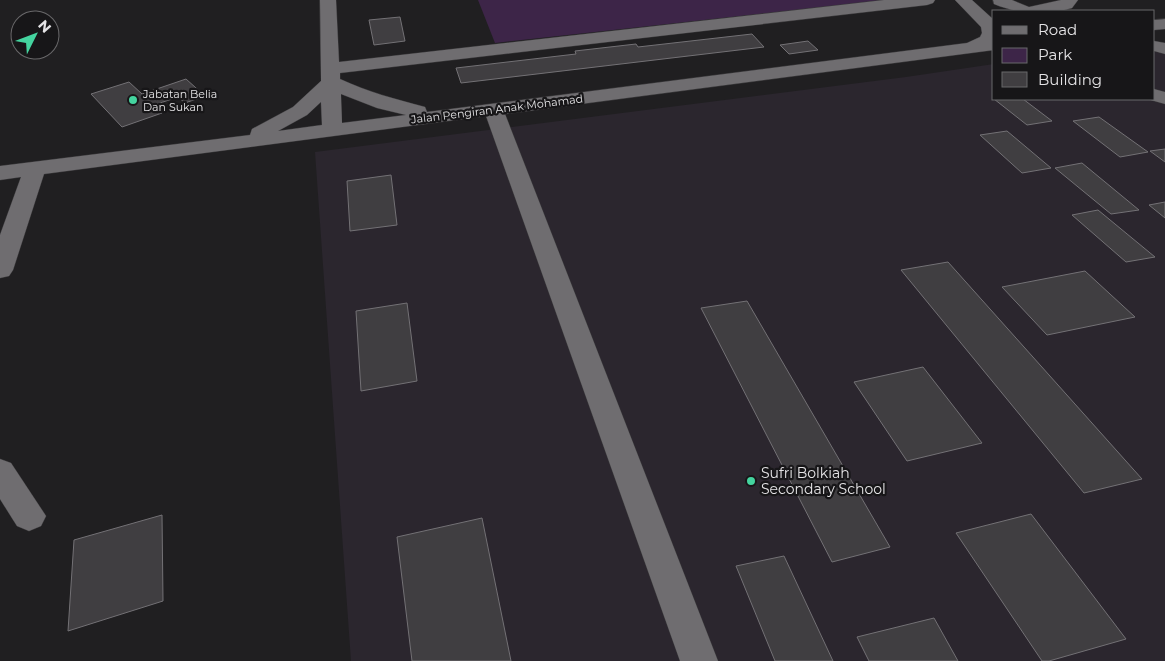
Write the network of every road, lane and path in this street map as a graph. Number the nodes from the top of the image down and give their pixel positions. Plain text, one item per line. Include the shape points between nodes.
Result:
1 (328, 0) edge
2 (927, 0) edge
3 (964, 0) edge
4 (1000, 0) edge
5 (1070, 0) edge
6 (1015, 10) edge
7 (1022, 10) edge
8 (1038, 10) edge
9 (992, 20) edge
10 (992, 45) edge
11 (971, 48) junction
12 (331, 75) junction
13 (493, 109) junction
14 (447, 115) junction
15 (332, 130) junction
16 (234, 143) junction
17 (35, 168) junction
18 (0, 173) edge
19 (0, 270) edge
20 (0, 472) edge
21 (29, 516) dead end
22 (699, 661) edge

1 - 12 street
2 - 12 street
3 - 9 street
3 - 11 street via 989,25 991,32 987,40
4 - 6 street
4 - 7 street
5 - 8 street via 1066,5
10 - 11 street, Jalan Pengiran Anak Mohamad
11 - 13 street, Jalan Pengiran Anak Mohamad
12 - 14 street via 356,94 382,104
12 - 15 street
12 - 16 street via 300,111 272,128
13 - 14 street, Jalan Pengiran Anak Mohamad
13 - 22 street
14 - 15 street, Jalan Pengiran Anak Mohamad
15 - 16 street, Jalan Pengiran Anak Mohamad
16 - 17 street, Jalan Pengiran Anak Mohamad
17 - 18 street, Jalan Pengiran Anak Mohamad
17 - 19 street
20 - 21 street

